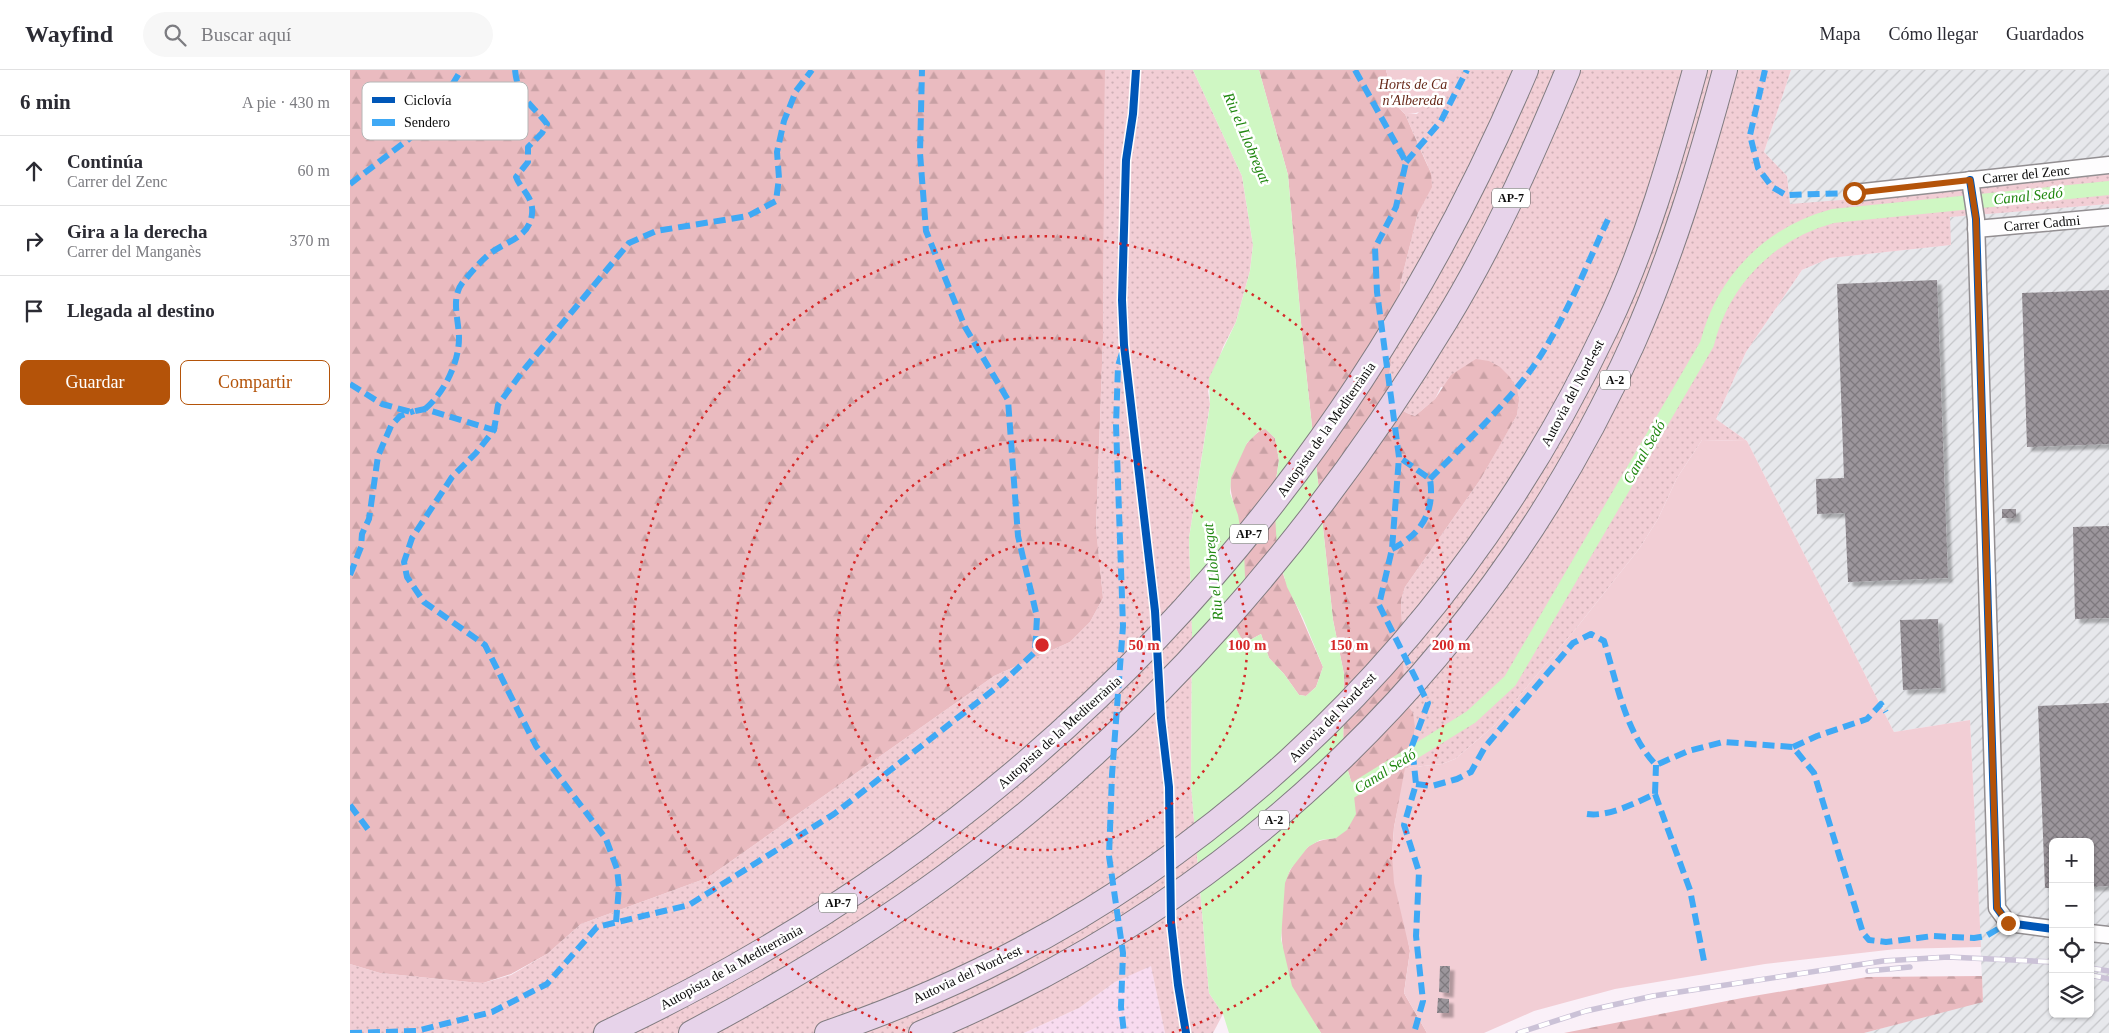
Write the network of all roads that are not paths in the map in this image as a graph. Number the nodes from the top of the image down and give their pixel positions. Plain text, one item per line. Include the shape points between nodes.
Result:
1 (1526, 70) edge
2 (1568, 70) edge
3 (1695, 70) edge
4 (1725, 70) edge
5 (2109, 165) edge
6 (1970, 185) junction
7 (1854, 193) dead end
8 (2109, 218) edge
9 (1976, 224) junction
10 (2049, 928) edge
11 (2094, 934) edge
12 (2109, 936) edge
13 (606, 1033) edge
14 (691, 1033) edge
15 (827, 1033) edge
16 (921, 1033) edge

1 - 13 highway, Autopista de la Mediterrània / AP-7 via 1450,233 1415,296 1313,450 1237,549 1143,655 1050,743 924,846 797,930 719,975
2 - 14 highway, AP-7 via 1508,205 1446,321 1376,428 1304,527 1262,578 1159,691 1061,783 948,874 882,921 761,996
3 - 15 highway, Autovia del Nord-est / A-2 via 1661,188 1636,257 1605,332 1577,388 1513,495 1426,616 1346,706 1293,758 1199,838 1150,873 996,963
4 - 16 highway, A-2 via 1674,240 1656,289 1605,401 1542,511 1438,656 1391,710 1276,818 1204,875 1085,954 1020,989
5 - 6 street, Carrer del Zenc
6 - 7 street, Carrer del Zenc
6 - 9 street
8 - 9 street, Carrer Cadmi
9 - 10 street via 1997,908 2008,923
11 - 12 street

